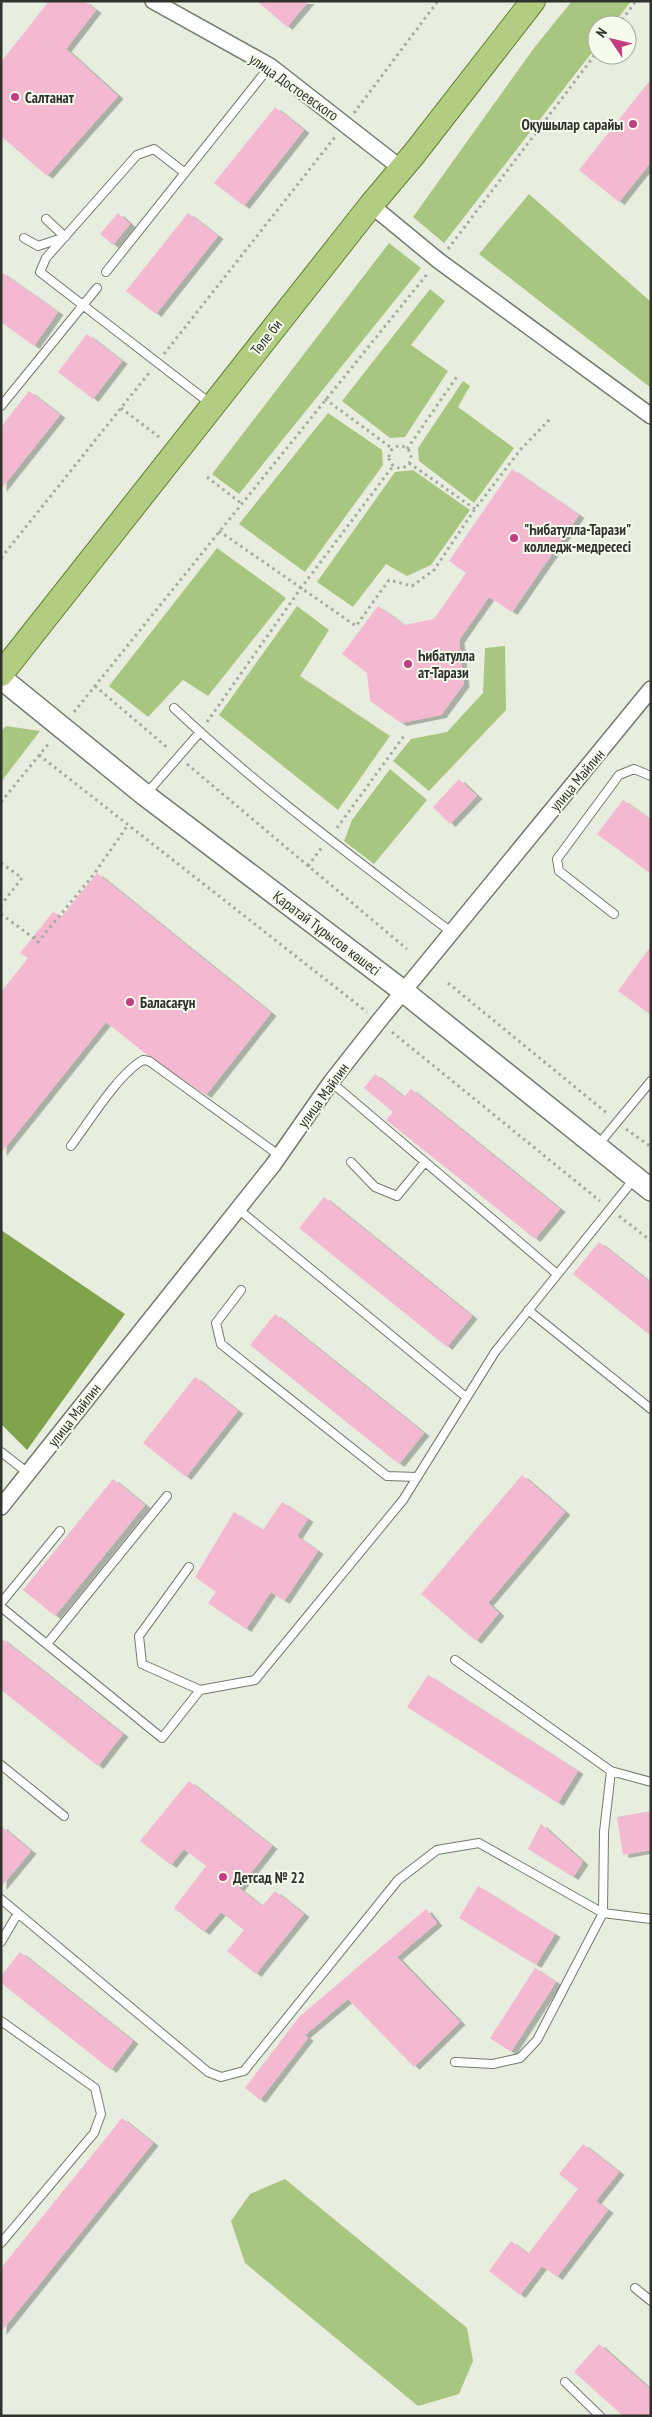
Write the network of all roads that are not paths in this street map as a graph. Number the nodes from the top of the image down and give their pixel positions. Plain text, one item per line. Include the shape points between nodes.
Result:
1 (153, 1) edge
2 (533, 1) edge
3 (270, 66) junction
4 (402, 169) junction
5 (185, 173) junction
6 (371, 204) junction
7 (46, 218) dead end
8 (65, 236) junction
9 (24, 238) dead end
10 (106, 272) dead end
11 (97, 288) dead end
12 (82, 304) junction
13 (213, 405) junction
14 (1, 406) edge
15 (651, 416) edge
16 (1, 674) edge
17 (1, 678) edge
18 (651, 689) edge
19 (174, 708) dead end
20 (200, 732) junction
21 (651, 776) edge
22 (145, 795) junction
23 (614, 914) dead end
24 (451, 932) junction
25 (403, 991) junction
26 (651, 1081) edge
27 (330, 1082) junction
28 (71, 1146) dead end
29 (597, 1147) junction
30 (280, 1156) junction
31 (351, 1162) dead end
32 (425, 1162) junction
33 (643, 1183) edge
34 (238, 1209) junction
35 (557, 1274) junction
36 (241, 1290) dead end
37 (528, 1310) junction
38 (466, 1396) junction
39 (651, 1409) edge
40 (1, 1452) edge
41 (28, 1473) junction
42 (417, 1477) junction
43 (167, 1496) dead end
44 (1, 1507) edge
45 (60, 1531) dead end
46 (189, 1567) dead end
47 (1, 1602) edge
48 (1, 1607) edge
49 (47, 1644) junction
50 (455, 1660) dead end
51 (200, 1690) junction
52 (1, 1765) edge
53 (611, 1771) junction
54 (651, 1782) edge
55 (64, 1816) dead end
56 (1, 1900) edge
57 (18, 1913) junction
58 (603, 1913) junction
59 (651, 1919) edge
60 (1, 1942) edge
61 (1, 2021) edge
62 (455, 2062) dead end
63 (1, 2243) edge
64 (635, 2288) dead end
65 (651, 2301) edge
66 (564, 2382) dead end
67 (600, 2416) edge

1 - 3 street, улица Достоевского
2 - 4 main road, Төле би
3 - 4 street, улица Достоевского
3 - 5 lane
4 - 6 main road, Төле би
5 - 8 lane via 154,149 137,155
5 - 10 lane
6 - 13 main road, Төле би
6 - 15 street via 439,261
7 - 8 lane
8 - 9 lane via 38,246
8 - 12 lane via 46,258 40,272
11 - 12 lane
12 - 13 lane
12 - 14 lane
13 - 16 main road, Төле би
17 - 22 main road, Қаратай Тұрысов көшесі
18 - 24 street, улица Майлин
19 - 20 lane
20 - 22 lane
20 - 24 lane via 329,839
21 - 23 lane via 634,769 619,775 557,859 559,871
22 - 25 main road, Қаратай Тұрысов көшесі
24 - 25 street, улица Майлин
25 - 27 street, улица Майлин
25 - 29 main road, Қаратай Тұрысов көшесі
26 - 29 lane
27 - 30 street, улица Майлин
27 - 32 lane
28 - 30 lane via 133,1065 143,1060 149,1061
29 - 33 main road, Қаратай Тұрысов көшесі
30 - 34 street, улица Майлин
31 - 32 lane via 375,1187 396,1196
32 - 35 lane
33 - 35 lane
34 - 38 lane
34 - 41 street, улица Майлин
35 - 37 lane
36 - 42 lane via 216,1323 221,1344 387,1476
37 - 38 lane
37 - 39 lane
38 - 42 lane
40 - 41 lane
41 - 44 street, улица Майлин
42 - 51 lane via 356,1559 255,1680
43 - 49 lane
45 - 47 lane
46 - 51 lane via 138,1636 142,1664
48 - 49 lane
49 - 51 lane via 162,1738
50 - 53 lane
52 - 55 lane
53 - 54 lane
53 - 58 lane via 604,1832
56 - 57 lane
57 - 58 lane via 208,2072 221,2077 244,2071 398,1880 437,1850 479,1843
57 - 60 lane
58 - 59 lane
58 - 62 lane via 537,2040 520,2058 493,2064
61 - 63 lane via 95,2088 101,2114 94,2133
64 - 65 lane
66 - 67 lane

